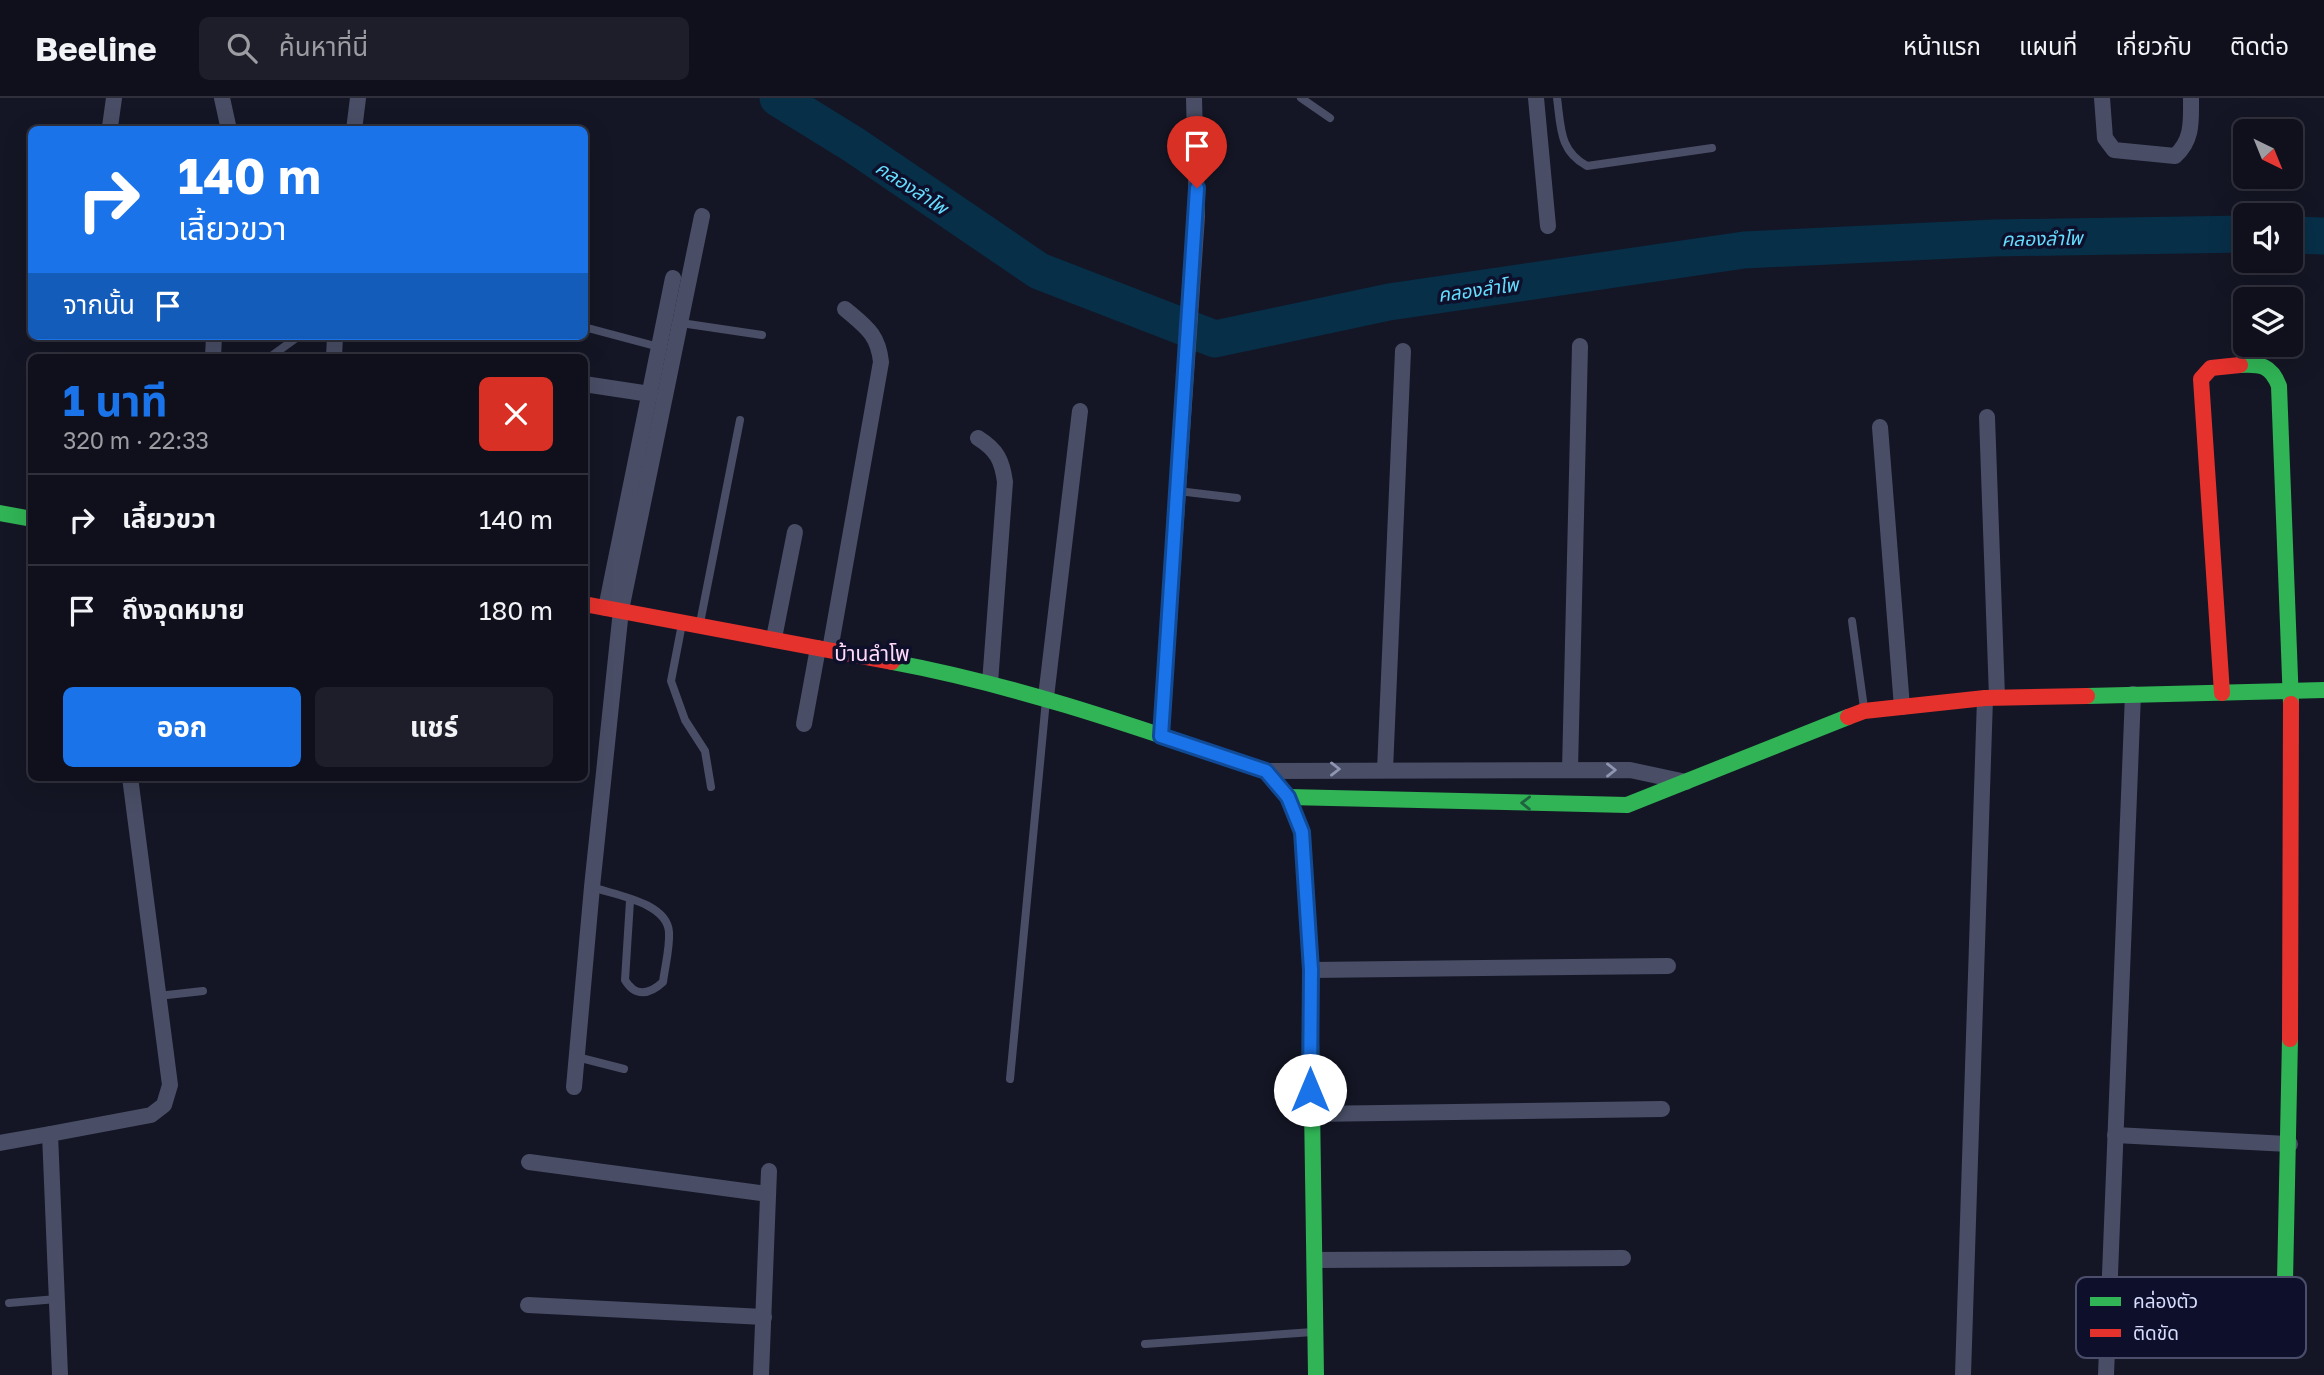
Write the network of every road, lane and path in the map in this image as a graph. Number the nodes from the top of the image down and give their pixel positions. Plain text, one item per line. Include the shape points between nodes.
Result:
1 (114, 98) edge
2 (222, 98) edge
3 (358, 98) edge
4 (1194, 98) edge
5 (1301, 98) edge
6 (1536, 98) edge
7 (1557, 98) edge
8 (2102, 98) edge
9 (2191, 98) edge
10 (1331, 118) dead end
11 (110, 126) edge
12 (228, 126) edge
13 (354, 126) edge
14 (1712, 148) dead end
15 (702, 216) dead end
16 (1548, 226) dead end
17 (673, 278) dead end
18 (845, 309) dead end
19 (681, 323) junction
20 (588, 328) edge
21 (762, 335) dead end
22 (293, 340) edge
23 (659, 346) junction
24 (1580, 346) dead end
25 (1403, 352) dead end
26 (274, 354) edge
27 (588, 385) edge
28 (650, 394) junction
29 (1080, 411) dead end
30 (1987, 416) dead end
31 (740, 419) dead end
32 (1880, 427) dead end
33 (978, 438) dead end
34 (1178, 491) junction
35 (1237, 498) dead end
36 (0, 513) edge
37 (28, 518) edge
38 (795, 532) dead end
39 (588, 605) edge
40 (614, 609) junction
41 (682, 621) junction
42 (1852, 621) dead end
43 (699, 624) junction
44 (774, 638) junction
45 (824, 649) junction
46 (990, 683) junction
47 (2324, 690) edge
48 (2291, 691) junction
49 (2222, 693) junction
50 (2133, 694) junction
51 (1046, 697) junction
52 (1991, 698) junction
53 (1902, 706) junction
54 (1864, 711) junction
55 (804, 724) dead end
56 (1161, 736) junction
57 (1385, 769) junction
58 (1570, 770) junction
59 (1266, 771) junction
60 (131, 781) edge
61 (1688, 782) junction
62 (711, 787) dead end
63 (1288, 797) junction
64 (592, 887) junction
65 (630, 901) junction
66 (1668, 966) dead end
67 (1311, 970) junction
68 (203, 990) dead end
69 (158, 996) junction
70 (577, 1057) junction
71 (624, 1069) dead end
72 (1010, 1079) dead end
73 (575, 1087) dead end
74 (1662, 1109) dead end
75 (1310, 1114) junction
76 (50, 1134) junction
77 (2115, 1135) junction
78 (0, 1143) edge
79 (2290, 1144) junction
80 (529, 1162) dead end
81 (769, 1171) dead end
82 (768, 1194) junction
83 (1623, 1258) dead end
84 (1315, 1260) junction
85 (2110, 1277) edge
86 (2286, 1277) edge
87 (57, 1299) junction
88 (9, 1303) dead end
89 (528, 1305) dead end
90 (764, 1317) junction
91 (1315, 1331) junction
92 (1145, 1344) dead end
93 (60, 1375) edge
94 (761, 1375) edge
95 (1316, 1375) edge
96 (1963, 1375) edge

1 - 11 street
2 - 12 street
3 - 13 street
4 - 34 street via 1197,216
5 - 10 lane
6 - 16 street
7 - 14 lane via 1562,136 1573,158 1587,166
8 - 9 street via 2105,138 2113,150 2175,156 2185,147 2192,128
15 - 19 street
17 - 23 street
18 - 45 street via 879,343 881,362
19 - 21 lane
19 - 40 street
20 - 23 lane
22 - 26 lane
23 - 28 street
24 - 58 street
25 - 57 street
27 - 28 street
28 - 40 street
29 - 51 street
30 - 52 street
31 - 43 lane
32 - 53 street
33 - 46 street via 995,449 1003,463 1005,482
34 - 35 lane
34 - 56 street
36 - 37 street
38 - 44 street
39 - 40 street
40 - 41 street
40 - 64 street
41 - 43 street
41 - 62 lane via 671,681 685,720 705,751
42 - 54 lane
43 - 44 street
44 - 45 street
45 - 46 street
45 - 55 street
46 - 51 street
47 - 48 street
48 - 49 street
48 - 49 street via 2278,386 2274,373 2262,364 2222,365 2211,368 2201,379
48 - 79 street
49 - 50 street
50 - 52 street
50 - 77 street
51 - 56 street
51 - 72 lane
52 - 53 street
52 - 96 street
53 - 54 street
54 - 61 street
56 - 59 street
57 - 58 street
59 -> 57 street
58 -> 61 street via 1630,770
59 - 63 street
60 - 69 street
61 -> 63 street via 1627,805
63 - 67 street via 1302,832
64 - 65 lane
64 - 70 street
65 - 65 lane via 653,908 669,931 663,982 641,993 625,980
66 - 67 street
67 - 75 street
68 - 69 lane
69 - 76 street via 170,1085 164,1105 151,1115
70 - 71 lane
70 - 73 street
74 - 75 street
75 - 84 street
76 - 78 street
76 - 87 street
77 - 79 street
77 - 85 street
79 - 86 street
80 - 82 street
81 - 82 street
82 - 90 street
83 - 84 street
84 - 91 street
87 - 88 lane
87 - 93 street
89 - 90 street
90 - 94 street
91 - 92 lane
91 - 95 street

